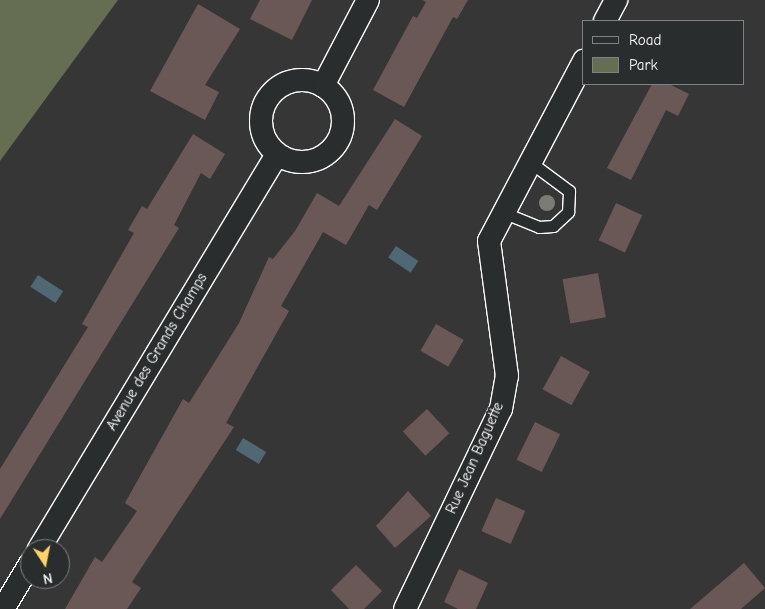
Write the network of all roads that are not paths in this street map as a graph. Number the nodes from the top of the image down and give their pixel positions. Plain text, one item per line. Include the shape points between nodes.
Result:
1 (368, 0) edge
2 (616, 0) edge
3 (606, 20) edge
4 (582, 65) edge
5 (323, 86) junction
6 (276, 156) junction
7 (530, 162) junction
8 (502, 212) junction
9 (45, 539) edge
10 (20, 581) edge
11 (3, 609) edge
12 (405, 609) edge

1 - 5 street
2 - 3 street
4 - 7 street, Rue Jean Baguette
5 - 6 street via 313,80 283,83 262,105 260,131
5 - 6 street via 334,93 343,109 344,130 334,150 307,164
6 - 9 street, Avenue des Grands Champs
7 - 8 street, Rue Jean Baguette
7 - 8 lane via 570,191 568,212 553,226 539,227
8 - 12 street, Rue Jean Baguette via 489,241 507,376 501,409
10 - 11 street

